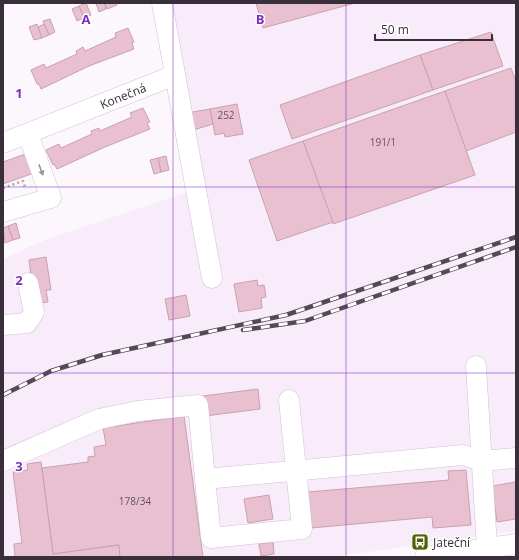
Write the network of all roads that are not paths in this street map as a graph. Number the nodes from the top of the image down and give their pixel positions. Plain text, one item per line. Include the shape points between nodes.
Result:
1 (162, 3) edge
2 (175, 75) junction
3 (25, 135) junction
4 (3, 143) edge
5 (3, 212) edge
6 (212, 278) dead end
7 (28, 283) dead end
8 (3, 325) edge
9 (476, 366) dead end
10 (289, 400) dead end
11 (516, 458) edge
12 (3, 461) edge
13 (482, 461) junction
14 (296, 471) junction
15 (205, 479) junction
16 (516, 544) edge
17 (488, 548) junction
18 (425, 557) edge

1 - 2 street
2 - 3 street, Konečná
2 - 6 street
3 - 4 street, Konečná
3 -> 5 street via 51,198
7 - 8 street via 34,312 27,323
9 - 13 street
10 - 14 street
11 - 13 street
12 - 15 street via 99,419 138,411 198,405
13 - 14 street via 463,455
13 - 17 street
14 - 15 street
14 - 15 street via 302,529 219,538 211,538
16 - 17 street
17 - 18 street

